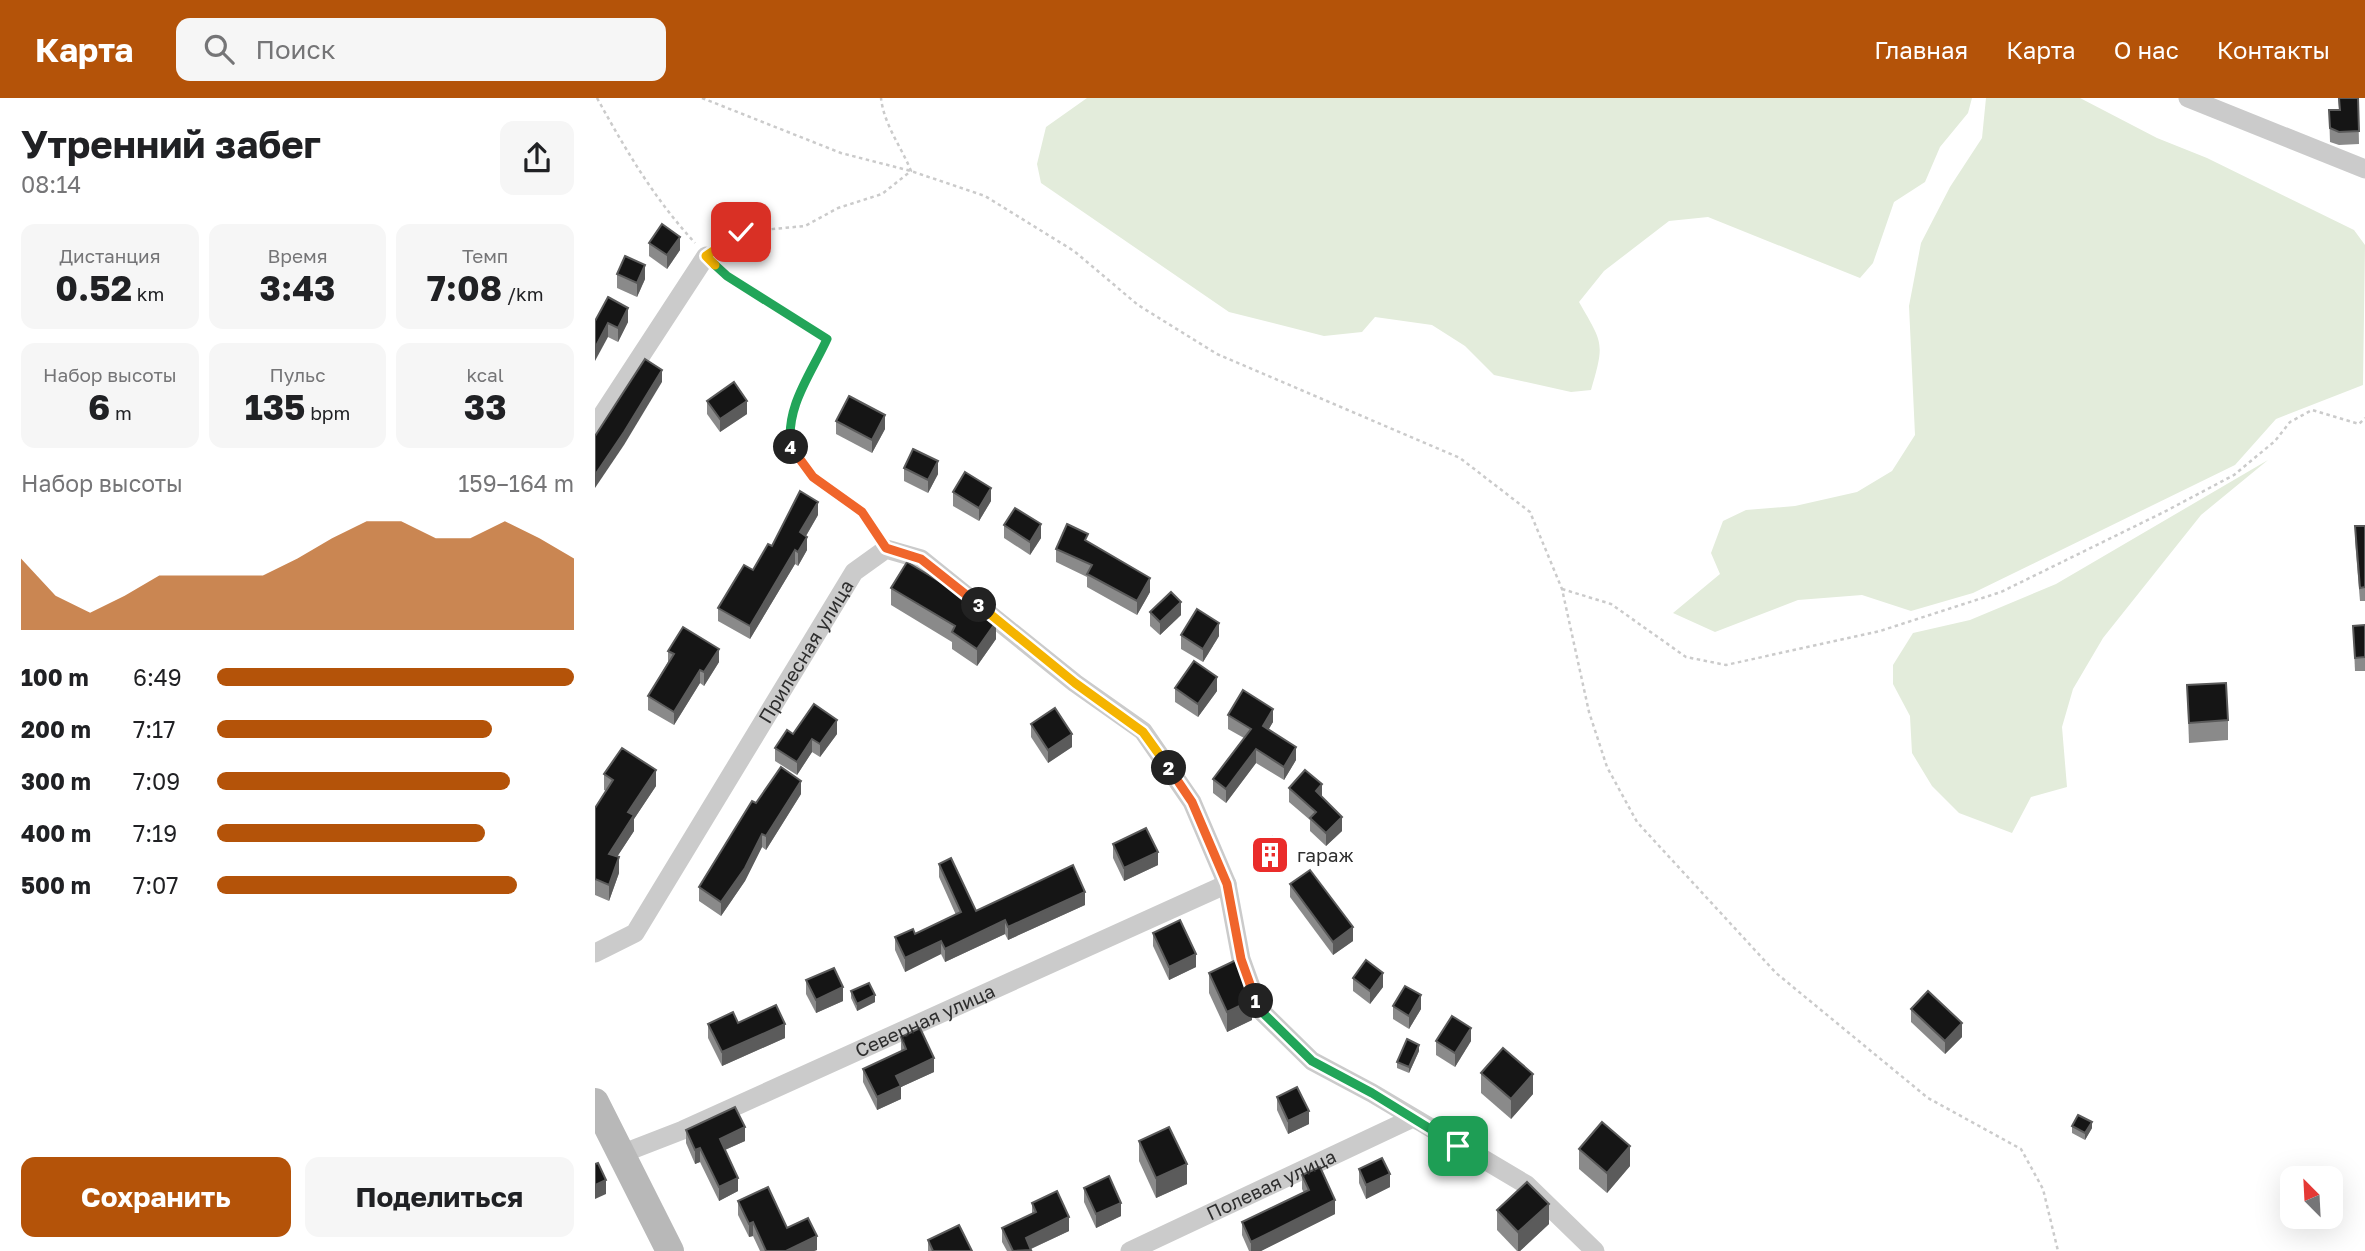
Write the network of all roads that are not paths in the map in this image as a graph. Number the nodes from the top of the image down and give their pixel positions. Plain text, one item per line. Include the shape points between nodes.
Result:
1 (2188, 98) edge
2 (2365, 169) edge
3 (706, 256) road end
4 (595, 426) edge
5 (1227, 884) junction
6 (595, 953) edge
7 (595, 1102) edge
8 (1413, 1118) junction
9 (621, 1154) junction
10 (670, 1251) edge
11 (1130, 1251) edge
12 (1595, 1251) edge

1 - 2 street
3 - 4 street
5 - 6 street, Прилесная улица via 1192,802 1143,732 921,559 886,548 854,572 635,933
5 - 8 street via 1241,959 1259,1009 1312,1061
5 - 9 street, Северная улица
7 - 9 street
8 - 11 street, Полевая улица
8 - 12 street via 1527,1185
9 - 10 street

